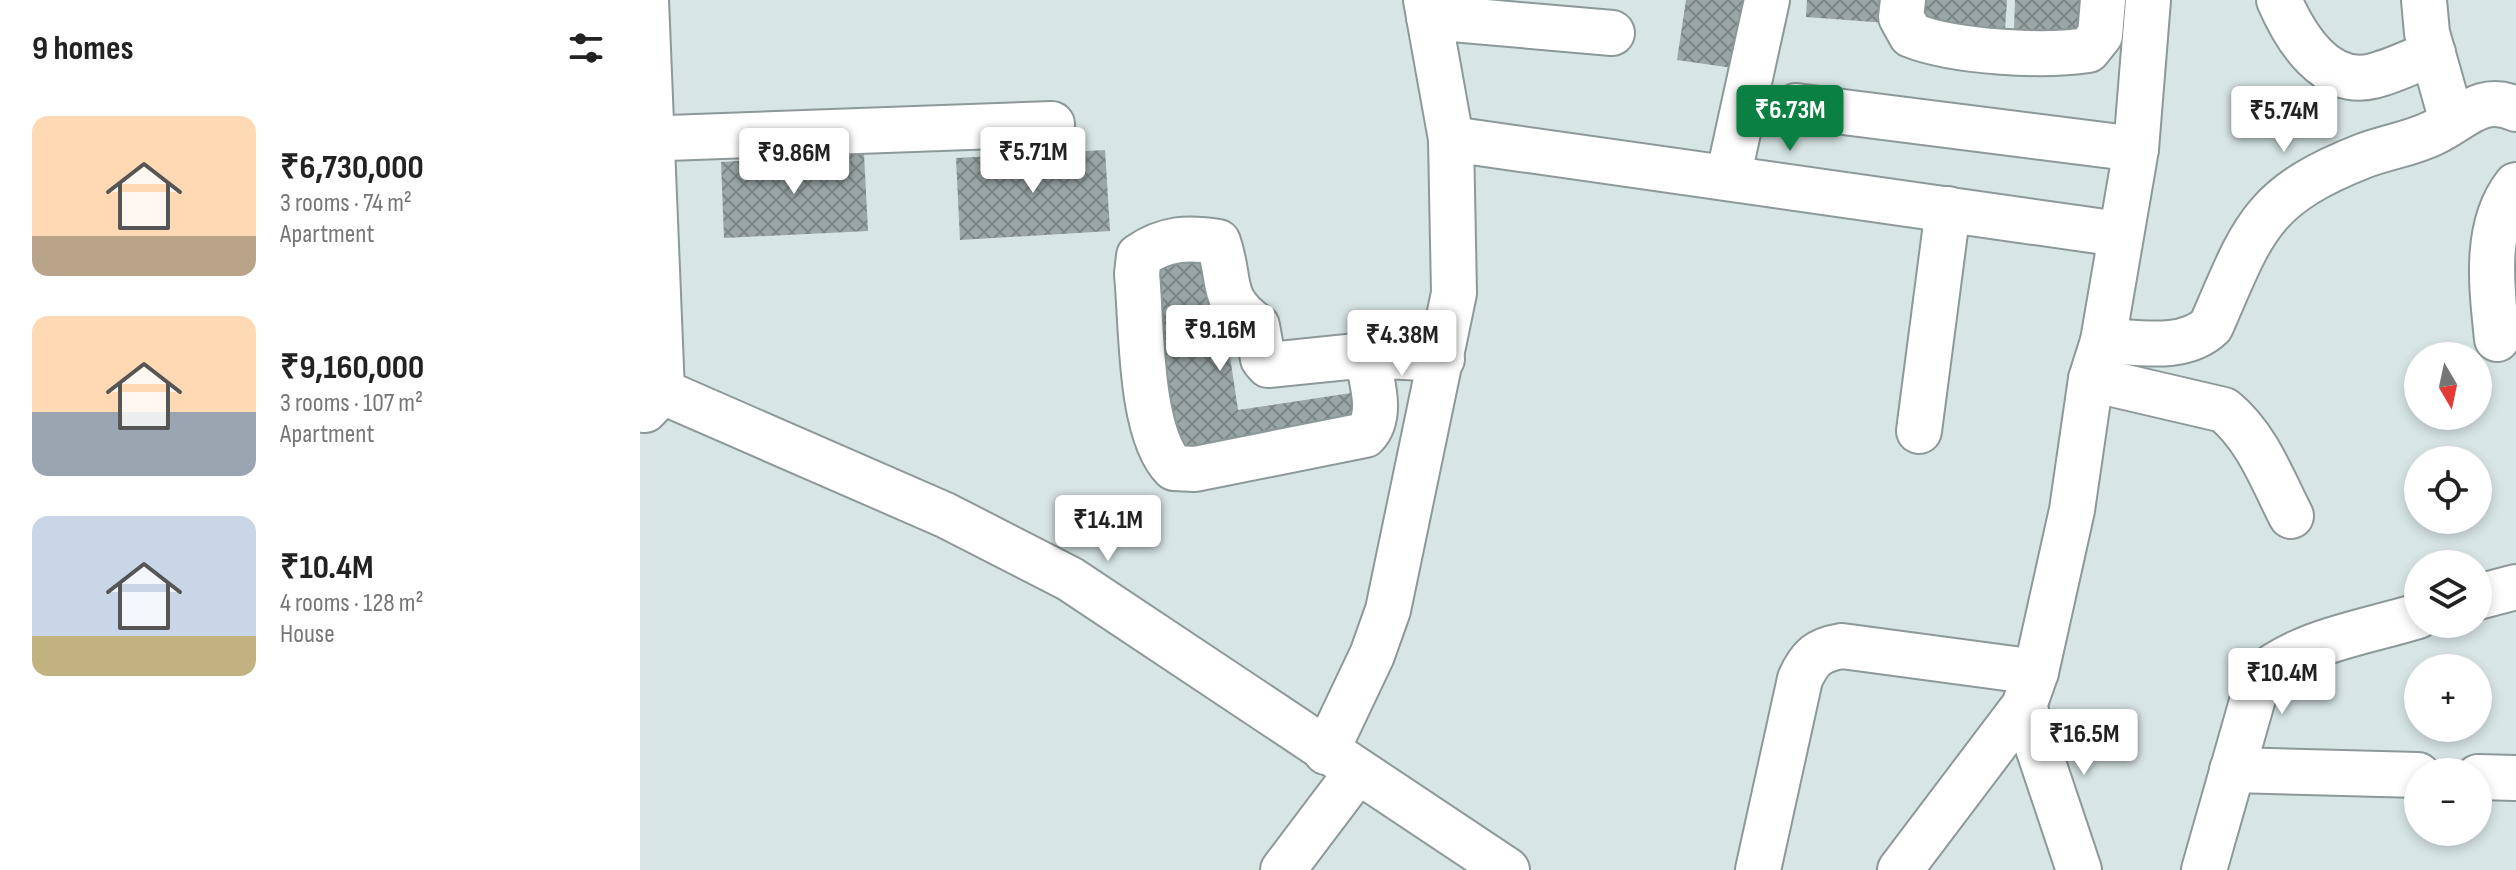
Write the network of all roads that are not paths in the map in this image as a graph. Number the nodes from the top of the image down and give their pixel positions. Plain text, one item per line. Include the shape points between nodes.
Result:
1 (1767, 0) edge
2 (1903, 0) edge
3 (2103, 0) edge
4 (2148, 0) edge
5 (2279, 0) edge
6 (2424, 0) edge
7 (1428, 8) edge
8 (644, 11) edge
9 (1586, 21) edge
10 (2433, 53) junction
11 (1796, 106) dead end
12 (2516, 109) edge
13 (2452, 121) junction
14 (1052, 124) dead end
15 (647, 138) edge
16 (1451, 139) junction
17 (2136, 149) junction
18 (1728, 178) junction
19 (2516, 185) edge
20 (1948, 209) junction
21 (2119, 234) junction
22 (2497, 339) dead end
23 (1367, 355) junction
24 (1442, 359) junction
25 (2097, 360) junction
26 (647, 396) edge
27 (1919, 431) dead end
28 (2291, 516) dead end
29 (2516, 587) edge
30 (2492, 593) edge
31 (2404, 620) edge
32 (2030, 689) junction
33 (1342, 762) junction
34 (2232, 770) junction
35 (2404, 775) edge
36 (2492, 777) edge
37 (2516, 778) edge
38 (1283, 870) edge
39 (1507, 870) edge
40 (1758, 870) edge
41 (1900, 870) edge
42 (2079, 870) edge
43 (2204, 870) edge

1 - 18 street
2 - 3 street via 1901,17 1911,35 1932,43 2049,54 2088,50 2100,35
4 - 17 street
5 - 10 street via 2315,59 2332,73 2371,77
6 - 10 street
7 - 9 street
7 - 16 street
8 - 15 street
10 - 13 street
11 - 17 street
12 - 13 street via 2486,103
13 - 25 street via 2433,133 2306,180 2276,204 2251,233 2211,326 2200,337
14 - 15 street
15 - 26 street
16 - 18 street
16 - 24 street via 1454,293
17 - 21 street
18 - 20 street
19 - 22 street via 2500,218 2490,276
20 - 21 street
20 - 27 street
21 - 25 street
23 - 23 street via 1376,414 1365,435 1195,469 1174,468 1162,457 1150,403 1139,256 1173,240 1218,242 1230,297 1237,312 1257,326 1268,365
23 - 24 street
24 - 33 street via 1388,610
25 - 28 street via 2224,410 2259,451
25 - 32 street via 2072,510
26 - 33 street via 945,515 1070,579
29 - 30 street
31 - 34 street via 2278,661 2259,677
32 - 40 street via 1842,646 1823,649 1809,659 1800,679
32 - 41 street
32 - 42 street
33 - 38 street
33 - 39 street
34 - 35 street
34 - 43 street
36 - 37 street

